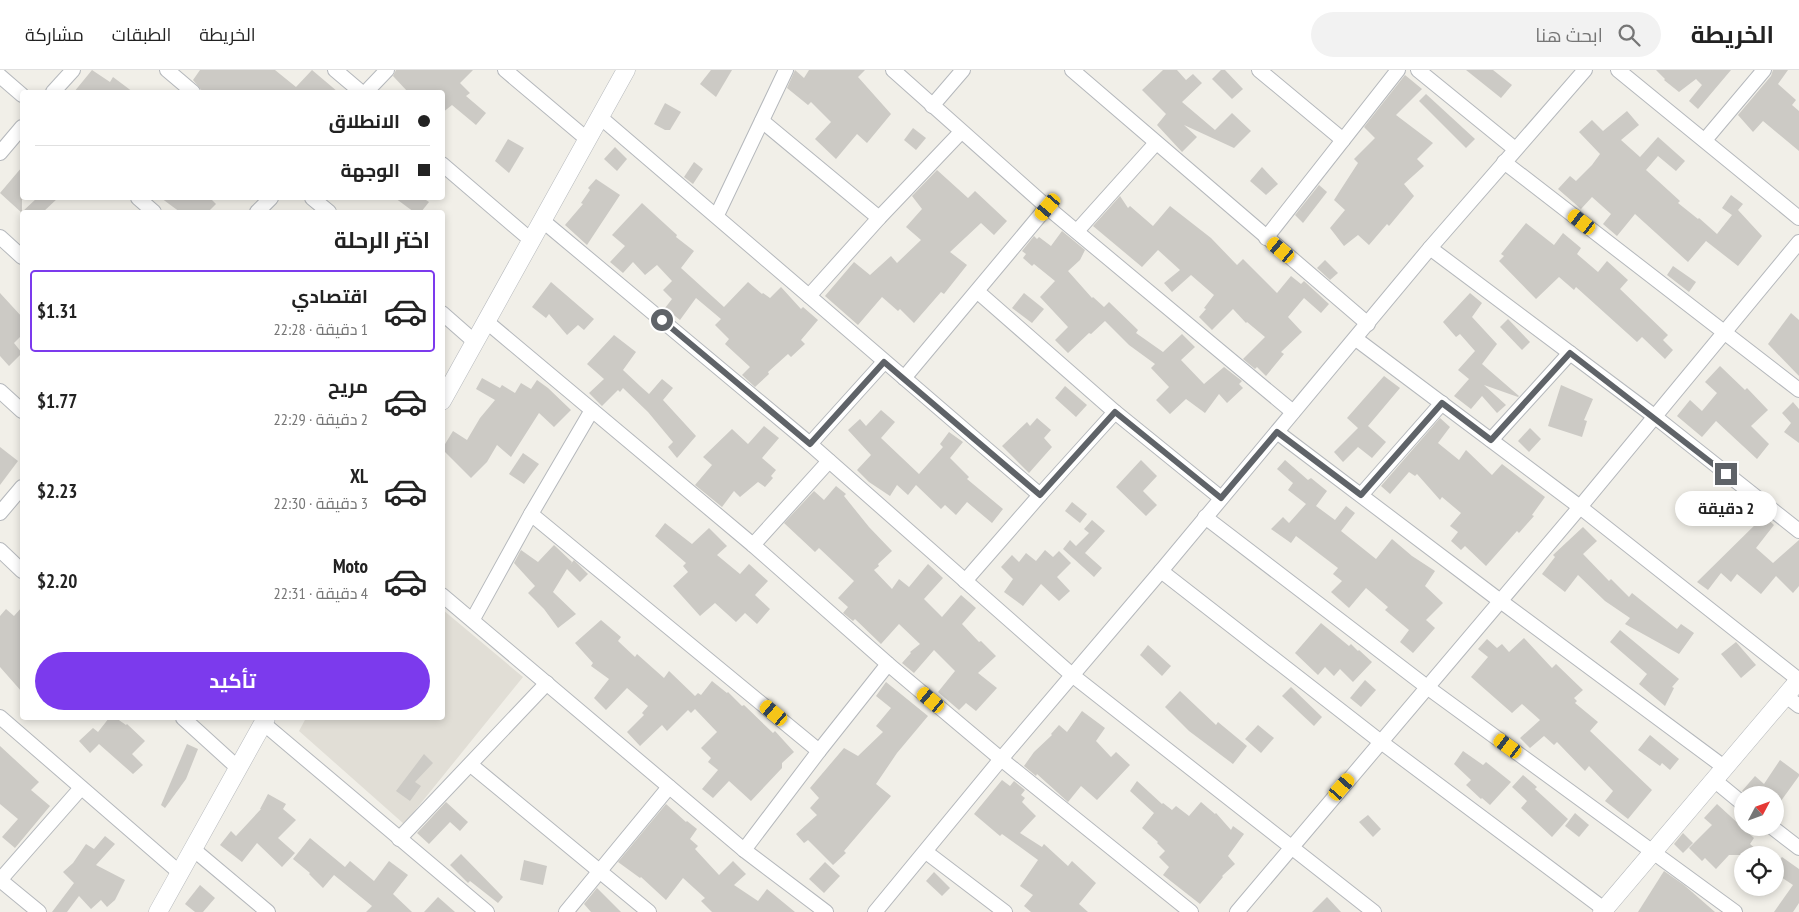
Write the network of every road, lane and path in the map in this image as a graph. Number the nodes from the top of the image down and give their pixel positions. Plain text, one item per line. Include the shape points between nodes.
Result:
1 (73, 70) edge
2 (167, 70) edge
3 (335, 70) edge
4 (387, 70) edge
5 (505, 70) edge
6 (626, 70) edge
7 (786, 70) edge
8 (893, 70) edge
9 (963, 70) edge
10 (1072, 70) edge
11 (1258, 70) edge
12 (1398, 70) edge
13 (1418, 70) edge
14 (1585, 70) edge
15 (1618, 70) edge
16 (1764, 70) edge
17 (1087, 75) edge
18 (0, 76) edge
19 (55, 90) edge
20 (191, 90) edge
21 (359, 90) edge
22 (368, 90) edge
23 (20, 93) edge
24 (932, 106) junction
25 (600, 117) junction
26 (762, 121) junction
27 (20, 129) edge
28 (962, 132) junction
29 (588, 140) junction
30 (1343, 140) junction
31 (1704, 140) junction
32 (1156, 143) junction
33 (1515, 149) junction
34 (0, 153) edge
35 (1504, 162) junction
36 (445, 167) edge
37 (140, 200) edge
38 (269, 200) edge
39 (314, 200) edge
40 (1048, 207) junction
41 (152, 210) edge
42 (259, 210) edge
43 (327, 210) edge
44 (717, 215) junction
45 (879, 218) junction
46 (1799, 218) edge
47 (543, 221) junction
48 (1077, 231) junction
49 (0, 237) edge
50 (1266, 238) junction
51 (532, 241) junction
52 (1799, 242) edge
53 (1430, 248) junction
54 (20, 255) edge
55 (978, 292) junction
56 (809, 296) junction
57 (445, 316) edge
58 (487, 322) junction
59 (1368, 324) junction
60 (1723, 332) junction
61 (1356, 338) junction
62 (475, 342) junction
63 (1570, 353) junction
64 (884, 362) junction
65 (904, 378) junction
66 (1799, 390) edge
67 (0, 391) edge
68 (445, 396) edge
69 (1442, 403) junction
70 (20, 409) edge
71 (592, 410) junction
72 (1115, 412) junction
73 (1293, 412) junction
74 (1654, 416) junction
75 (1277, 432) junction
76 (1491, 440) junction
77 (810, 444) junction
78 (829, 461) junction
79 (20, 489) edge
80 (1040, 495) junction
81 (1361, 495) junction
82 (1221, 498) junction
83 (1580, 507) junction
84 (0, 513) edge
85 (531, 514) junction
86 (1205, 518) junction
87 (1799, 531) edge
88 (753, 546) junction
89 (0, 550) edge
90 (20, 569) edge
91 (1161, 571) junction
92 (964, 580) junction
93 (445, 597) edge
94 (1499, 600) junction
95 (472, 619) junction
96 (888, 664) junction
97 (1072, 675) junction
98 (1799, 680) edge
99 (547, 682) junction
100 (1427, 687) junction
101 (1792, 701) edge
102 (0, 717) edge
103 (185, 720) edge
104 (264, 720) edge
105 (1381, 742) junction
106 (819, 751) junction
107 (1001, 759) junction
108 (471, 765) junction
109 (238, 768) junction
110 (1719, 774) junction
111 (669, 787) junction
112 (81, 788) junction
113 (1734, 793) edge
114 (1783, 836) edge
115 (399, 840) junction
116 (1291, 846) junction
117 (1799, 848) edge
118 (193, 849) junction
119 (744, 850) junction
120 (1653, 851) junction
121 (926, 852) junction
122 (599, 872) junction
123 (180, 874) junction
124 (0, 880) edge
125 (1603, 911) edge
126 (39, 912) edge
127 (158, 912) edge
128 (268, 912) edge
129 (486, 912) edge
130 (566, 912) edge
131 (649, 912) edge
132 (826, 912) edge
133 (875, 912) edge
134 (1005, 912) edge
135 (1191, 912) edge
136 (1237, 912) edge
137 (1374, 912) edge
138 (1735, 912) edge

1 - 19 street
2 - 20 street
3 - 21 street
4 - 22 street
5 - 29 street
6 - 25 street
7 - 26 street
8 - 24 street
9 - 24 street
10 - 17 street
11 - 30 street
12 - 30 street
13 - 33 street
14 - 33 street
15 - 31 street
16 - 31 street
17 - 32 street
18 - 23 street
24 - 28 street
25 - 29 street
25 - 44 street
26 - 44 street
26 - 45 street
27 - 34 street
28 - 40 street
28 - 45 street
29 - 47 street
30 - 50 street
31 - 46 street
32 - 48 street
32 - 50 street
33 - 35 street
35 - 53 street
35 - 60 street
36 - 51 street
37 - 41 street
38 - 42 street
39 - 43 street
40 - 48 street
40 - 55 street
44 - 56 street
45 - 56 street
47 - 51 street
47 - 77 street
48 - 73 street
49 - 54 street
50 - 59 street
51 - 58 street
52 - 60 street
53 - 59 street
53 - 63 street
55 - 65 street
55 - 72 street
56 - 64 street
57 - 62 street
58 - 62 street
58 - 71 street
59 - 61 street
60 - 66 street
60 - 74 street
61 - 69 street
61 - 73 street
62 - 68 street
63 - 74 street
63 - 76 street
64 - 65 street
64 - 77 street
65 - 80 street
67 - 70 street
69 - 76 street
69 - 81 street
71 - 85 street
71 - 88 street
72 - 80 street
72 - 82 street
73 - 75 street
74 - 83 street
74 - 87 street
75 - 81 street
75 - 82 street
76 - 83 street
77 - 78 street
78 - 88 street
78 - 92 street
79 - 84 street
80 - 92 street
81 - 94 street
82 - 86 street
83 - 94 street
83 - 98 street
85 - 95 street
85 - 106 street
86 - 91 street
86 - 100 street
88 - 96 street
89 - 90 street
91 - 97 street
91 - 105 street
92 - 97 street
93 - 95 street
94 - 100 street
94 - 110 street
95 - 99 street
96 - 106 street
96 - 107 street
97 - 107 street
97 - 116 street
98 - 101 street
99 - 108 street
99 - 111 street
100 - 105 street
100 - 120 street
101 - 110 street
102 - 112 street
103 - 109 street
104 - 109 street
104 - 115 street
105 - 116 street
105 - 125 street
106 - 119 street
107 - 121 street
107 - 135 street
108 - 115 street
108 - 122 street
109 - 118 street
110 - 113 street
110 - 120 street
111 - 119 street
111 - 122 street
112 - 123 street
112 - 124 street
114 - 117 street
115 - 129 street
116 - 136 street
116 - 137 street
118 - 123 street
118 - 128 street
119 - 132 street
120 - 125 street
120 - 138 street
121 - 133 street
121 - 134 street
122 - 130 street
122 - 131 street
123 - 127 street
124 - 126 street

